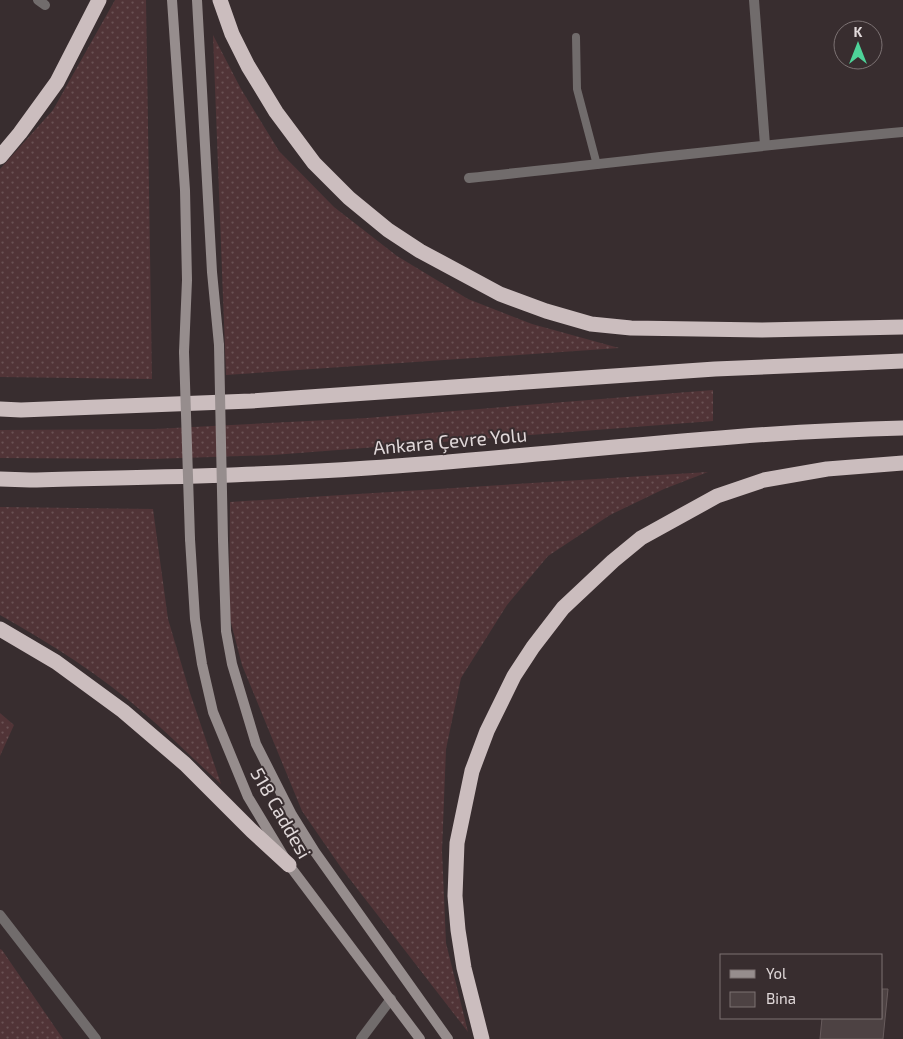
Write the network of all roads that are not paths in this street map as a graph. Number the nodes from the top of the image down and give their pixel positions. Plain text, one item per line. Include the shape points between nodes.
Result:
1 (99, 0) edge
2 (172, 0) edge
3 (197, 0) edge
4 (220, 0) edge
5 (754, 0) edge
6 (576, 37) dead end
7 (903, 132) edge
8 (765, 145) junction
9 (0, 157) edge
10 (597, 165) junction
11 (469, 178) dead end
12 (903, 327) edge
13 (903, 361) edge
14 (0, 409) edge
15 (903, 428) edge
16 (903, 463) edge
17 (0, 479) edge
18 (0, 629) edge
19 (290, 865) junction
20 (0, 915) edge
21 (391, 999) junction
22 (96, 1039) edge
23 (361, 1039) edge
24 (420, 1039) edge
25 (448, 1039) edge
26 (482, 1039) edge

1 - 9 highway via 57,82
2 - 19 street, 518 Caddesi, bridge via 185,190 187,280 184,352 195,619 213,712 248,797
3 - 25 street, 518 Caddesi, bridge via 219,345 226,631 232,664 256,744 292,815
4 - 12 highway via 248,66 276,112 314,163 388,230 428,256 500,294 591,324 631,328
5 - 8 street
6 - 10 lane via 577,89
7 - 8 street
8 - 10 street
10 - 11 street
13 - 14 highway via 720,369 251,401
15 - 17 highway, Ankara Çevre Yolu via 690,441 367,468
16 - 26 highway via 827,469 764,480 717,496 641,538 563,608 532,647 487,731 472,771 458,843 455,896 458,930
18 - 19 highway via 56,662 123,711 185,764
19 - 21 street, 518 Caddesi
20 - 22 street
21 - 23 street
21 - 24 street, 518 Caddesi

